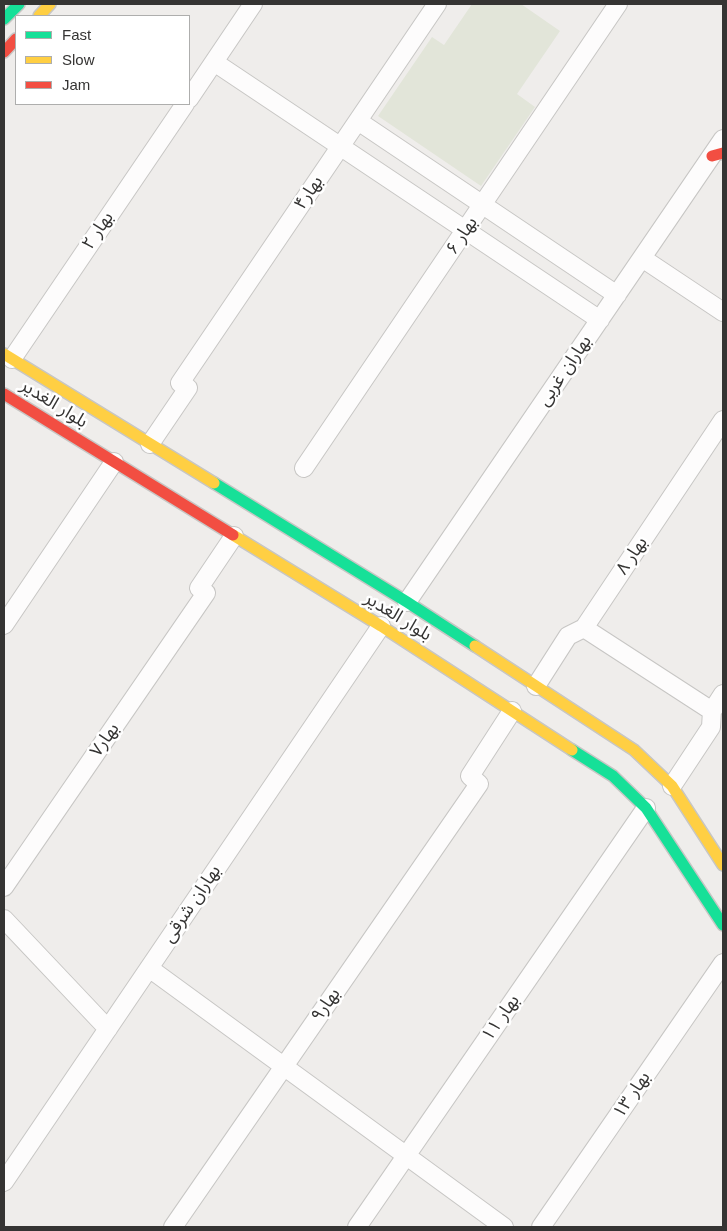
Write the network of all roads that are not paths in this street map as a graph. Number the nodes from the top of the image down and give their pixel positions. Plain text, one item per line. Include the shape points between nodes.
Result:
1 (19, 4) edge
2 (50, 4) edge
3 (253, 4) edge
4 (437, 4) edge
5 (618, 4) edge
6 (40, 15) edge
7 (4, 19) edge
8 (15, 40) edge
9 (4, 52) edge
10 (214, 62) junction
11 (190, 98) edge
12 (184, 105) edge
13 (358, 121) junction
14 (723, 139) edge
15 (341, 146) junction
16 (718, 154) edge
17 (482, 205) junction
18 (466, 230) junction
19 (642, 258) junction
20 (617, 295) junction
21 (723, 312) edge
22 (600, 320) junction
23 (8, 357) edge
24 (4, 394) edge
25 (723, 420) edge
26 (150, 444) junction
27 (114, 462) junction
28 (304, 468) dead end
29 (234, 536) junction
30 (404, 605) junction
31 (384, 623) junction
32 (4, 626) edge
33 (584, 628) junction
34 (536, 686) junction
35 (723, 694) edge
36 (512, 711) junction
37 (712, 711) junction
38 (672, 786) junction
39 (646, 808) junction
40 (723, 866) edge
41 (4, 887) edge
42 (4, 919) edge
43 (723, 925) edge
44 (723, 963) edge
45 (149, 968) junction
46 (108, 1029) junction
47 (283, 1067) junction
48 (406, 1156) junction
49 (4, 1182) edge
50 (173, 1227) edge
51 (357, 1227) edge
52 (504, 1227) edge
53 (541, 1227) edge

1 - 7 main road
2 - 6 main road
3 - 10 street
4 - 13 street, بهار۴
5 - 17 street, بهار ۶
8 - 9 main road
10 - 11 street
10 - 15 street
12 - 23 street, بهار ۲
13 - 15 street, بهار۴
13 - 17 street
14 - 16 street, بهاران غربی
15 - 18 street
15 - 26 street, بهار۴ via 180,383 188,388
16 - 19 street, بهاران غربی
17 - 18 street, بهار ۶
17 - 20 street
18 - 22 street
18 - 28 street, بهار ۶
19 - 20 street, بهاران غربی
19 - 21 street
20 - 22 street, بهاران غربی
22 - 30 street, بهاران غربی
23 - 26 main road, بلوار الغدیر
24 - 27 main road, بلوار الغدیر
25 - 33 street, بهار ۸
26 - 30 main road, بلوار الغدیر
27 - 29 main road, بلوار الغدیر
27 - 32 street
29 - 31 main road, بلوار الغدیر
29 - 41 street, بهار۷ via 199,588 206,593
30 - 34 main road, بلوار الغدیر
31 - 36 main road, بلوار الغدیر
31 - 45 street, بهاران شرقی
33 - 34 street, بهار ۸ via 568,636
33 - 37 street
34 - 38 main road, بلوار الغدیر
35 - 37 street
36 - 39 main road, بلوار الغدیر via 615,773
36 - 47 street, بهار۹ via 470,776 478,784
37 - 38 street via 711,727
38 - 40 main road, بلوار الغدیر
39 - 43 main road, بلوار الغدیر
39 - 48 street, بهار ۱۱
42 - 46 street
44 - 53 street, بهار ۱۳
45 - 46 street, بهاران شرقی
45 - 47 street
46 - 49 street, بهاران شرقی
47 - 48 street
47 - 50 street, بهار۹
48 - 51 street, بهار ۱۱
48 - 52 street

